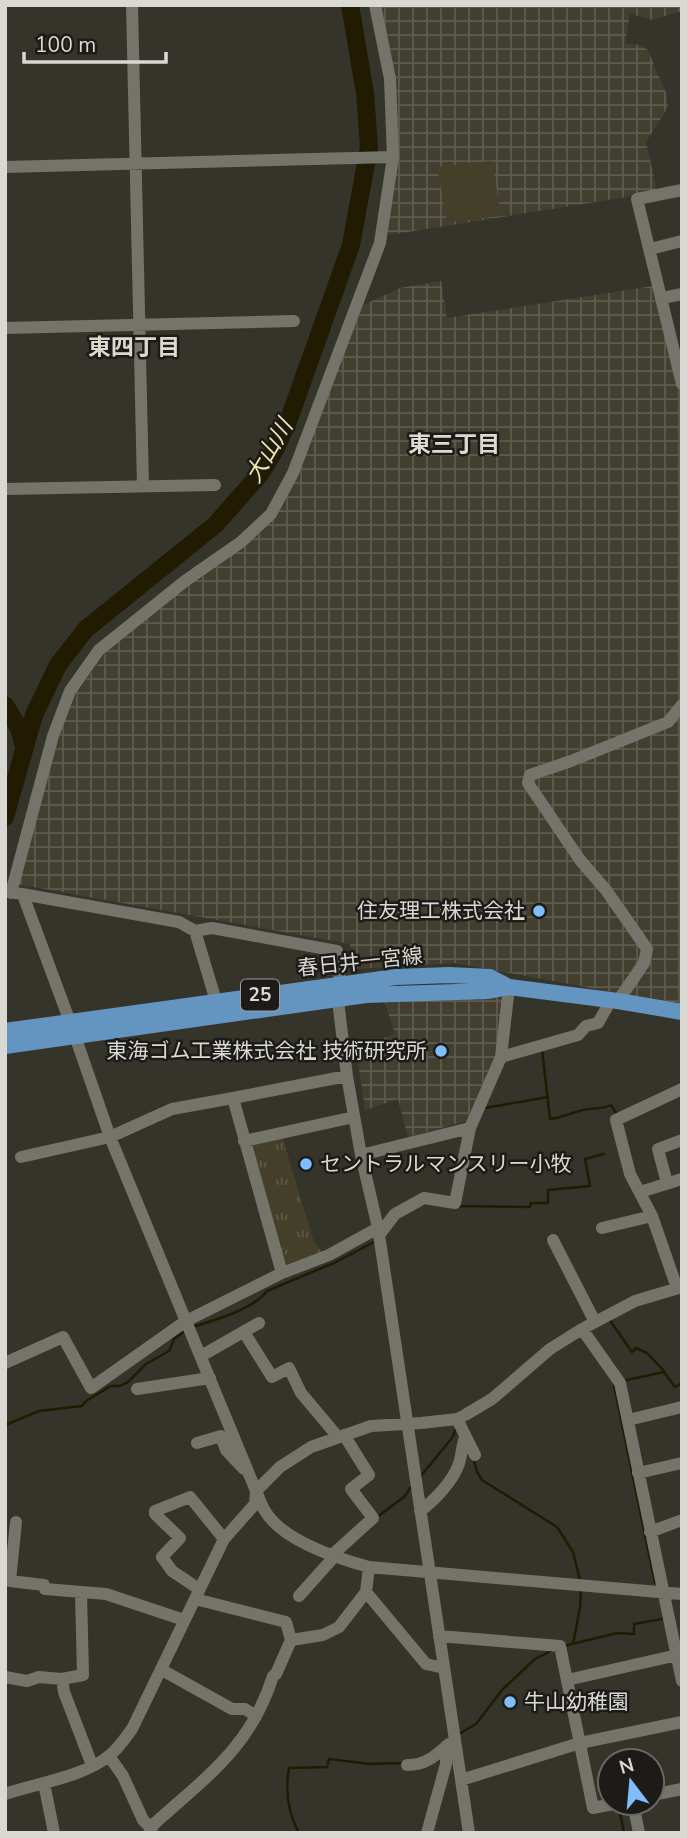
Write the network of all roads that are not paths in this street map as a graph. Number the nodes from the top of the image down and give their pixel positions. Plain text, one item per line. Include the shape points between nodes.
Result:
1 (132, 5) edge
2 (375, 5) edge
3 (393, 157) junction
4 (137, 164) junction
5 (5, 167) edge
6 (682, 190) edge
7 (682, 241) edge
8 (650, 249) junction
9 (682, 294) edge
10 (662, 298) junction
11 (294, 321) dead end
12 (140, 325) junction
13 (5, 328) edge
14 (682, 382) edge
15 (215, 485) dead end
16 (143, 486) junction
17 (5, 489) edge
18 (682, 705) edge
19 (13, 893) edge
20 (195, 931) junction
21 (340, 983) junction
22 (509, 987) junction
23 (338, 1000) junction
24 (615, 1000) junction
25 (216, 1001) junction
26 (682, 1012) edge
27 (73, 1029) junction
28 (7, 1038) edge
29 (501, 1058) junction
30 (347, 1076) junction
31 (682, 1089) edge
32 (233, 1097) junction
33 (354, 1117) junction
34 (470, 1128) junction
35 (110, 1137) junction
36 (682, 1140) edge
37 (244, 1141) junction
38 (361, 1155) junction
39 (21, 1157) dead end
40 (682, 1179) edge
41 (667, 1182) junction
42 (640, 1192) junction
43 (652, 1216) junction
44 (602, 1228) dead end
45 (378, 1231) junction
46 (553, 1240) dead end
47 (282, 1273) junction
48 (679, 1288) edge
49 (186, 1321) junction
50 (594, 1322) junction
51 (259, 1323) dead end
52 (582, 1329) junction
53 (244, 1332) junction
54 (201, 1356) junction
55 (5, 1363) edge
56 (210, 1378) junction
57 (137, 1389) dead end
58 (682, 1407) edge
59 (457, 1419) junction
60 (628, 1420) junction
61 (407, 1423) junction
62 (341, 1436) junction
63 (465, 1438) junction
64 (197, 1443) dead end
65 (475, 1455) dead end
66 (682, 1463) edge
67 (249, 1473) junction
68 (638, 1473) junction
69 (256, 1491) junction
70 (420, 1511) junction
71 (682, 1520) edge
72 (16, 1522) dead end
73 (650, 1532) junction
74 (224, 1539) junction
75 (332, 1557) junction
76 (369, 1567) junction
77 (430, 1574) junction
78 (81, 1592) junction
79 (366, 1592) junction
80 (663, 1593) junction
81 (197, 1594) junction
82 (682, 1594) edge
83 (299, 1596) dead end
84 (184, 1620) junction
85 (439, 1636) junction
86 (291, 1640) junction
87 (679, 1655) edge
88 (444, 1668) junction
89 (162, 1670) junction
90 (5, 1677) edge
91 (62, 1679) junction
92 (567, 1680) junction
93 (682, 1681) edge
94 (256, 1716) junction
95 (682, 1721) edge
96 (580, 1743) junction
97 (451, 1744) junction
98 (109, 1756) junction
99 (92, 1765) junction
100 (407, 1765) dead end
101 (461, 1780) junction
102 (44, 1783) junction
103 (5, 1794) edge
104 (596, 1807) edge
105 (150, 1831) edge
106 (54, 1833) edge
107 (427, 1833) edge
108 (469, 1833) edge

1 - 4 street
2 - 3 street via 390,79
3 - 4 street
3 - 19 street via 380,243 293,473 271,514 99,650 70,691 53,736
4 - 5 street
4 - 12 street
6 - 8 street via 637,200
7 - 8 street
8 - 10 street
9 - 10 street
10 - 14 street
11 - 12 street
12 - 13 street
12 - 16 street
15 - 16 street
16 - 17 street
18 - 24 street via 668,722 530,775 528,783 647,949 644,963
19 - 20 street via 179,922
19 - 27 street
20 - 21 street via 212,928 337,951
20 - 25 street
21 - 22 main road, 春日井一宮線 / 25 via 449,975 490,977
21 - 23 street
21 - 25 main road, 春日井一宮線 / 25
22 - 23 main road, 春日井一宮線 / 25
22 - 24 main road, 春日井一宮線 / 25
22 - 29 street
23 - 27 main road, 春日井一宮線 / 25
23 - 30 street
24 - 26 main road, 春日井一宮線 / 25
24 - 29 street via 598,1023 586,1026 578,1035
25 - 27 main road, 春日井一宮線 / 25
27 - 28 main road, 春日井一宮線 / 25
27 - 35 street
29 - 34 street
30 - 32 street
30 - 33 street
31 - 42 street via 616,1119
32 - 35 street via 172,1109
32 - 37 street
33 - 37 street
33 - 38 street
34 - 38 street
34 - 45 street via 455,1203 424,1198
35 - 39 street
35 - 49 street
36 - 41 street via 658,1149
37 - 47 street
38 - 45 street
40 - 41 street
41 - 42 street
42 - 43 street
43 - 44 street
43 - 48 street
45 - 47 street
45 - 61 street
46 - 50 street
47 - 49 street
48 - 50 street via 635,1301
49 - 54 street
49 - 55 street via 91,1388 63,1337
50 - 52 street
51 - 53 street
52 - 59 street via 550,1349 492,1399
52 - 60 street via 620,1383
53 - 54 street
53 - 62 street via 272,1377 289,1368 301,1393
54 - 56 street
56 - 57 street
56 - 67 street
58 - 60 street
59 - 61 street
59 - 63 street
60 - 68 street
61 - 62 street via 371,1426
61 - 70 street
62 - 69 street via 296,1456
62 - 75 street via 369,1475 351,1489 373,1518
63 - 65 street
63 - 70 street via 458,1466
64 - 67 street via 221,1436 226,1450
66 - 68 street
67 - 69 street
68 - 73 street
69 - 74 street via 255,1504
69 - 75 street via 265,1512 282,1530
70 - 77 street
71 - 73 street
72 - 78 street via 10,1581
73 - 80 street
74 - 81 street
74 - 81 street via 190,1497 155,1511 180,1538 162,1557
75 - 76 street
75 - 83 street
76 - 77 street
76 - 79 street
77 - 80 street
77 - 85 street
78 - 84 street via 106,1594
78 - 91 street via 83,1675
79 - 86 street via 331,1632
79 - 88 street via 426,1664
80 - 82 street
80 - 87 street
81 - 84 street
81 - 86 street via 286,1622
84 - 89 street
85 - 88 street
85 - 92 street via 559,1646
86 - 94 street
87 - 92 street
87 - 93 street
88 - 97 street
89 - 94 street via 232,1709 245,1709
89 - 98 street via 132,1730
90 - 91 street
91 - 99 street
92 - 96 street
94 - 105 street via 233,1752
95 - 96 street
96 - 101 street
96 - 104 street
97 - 100 street via 428,1762
97 - 101 street
97 - 107 street
98 - 99 street
98 - 105 street
99 - 102 street
101 - 108 street
102 - 103 street
102 - 106 street

